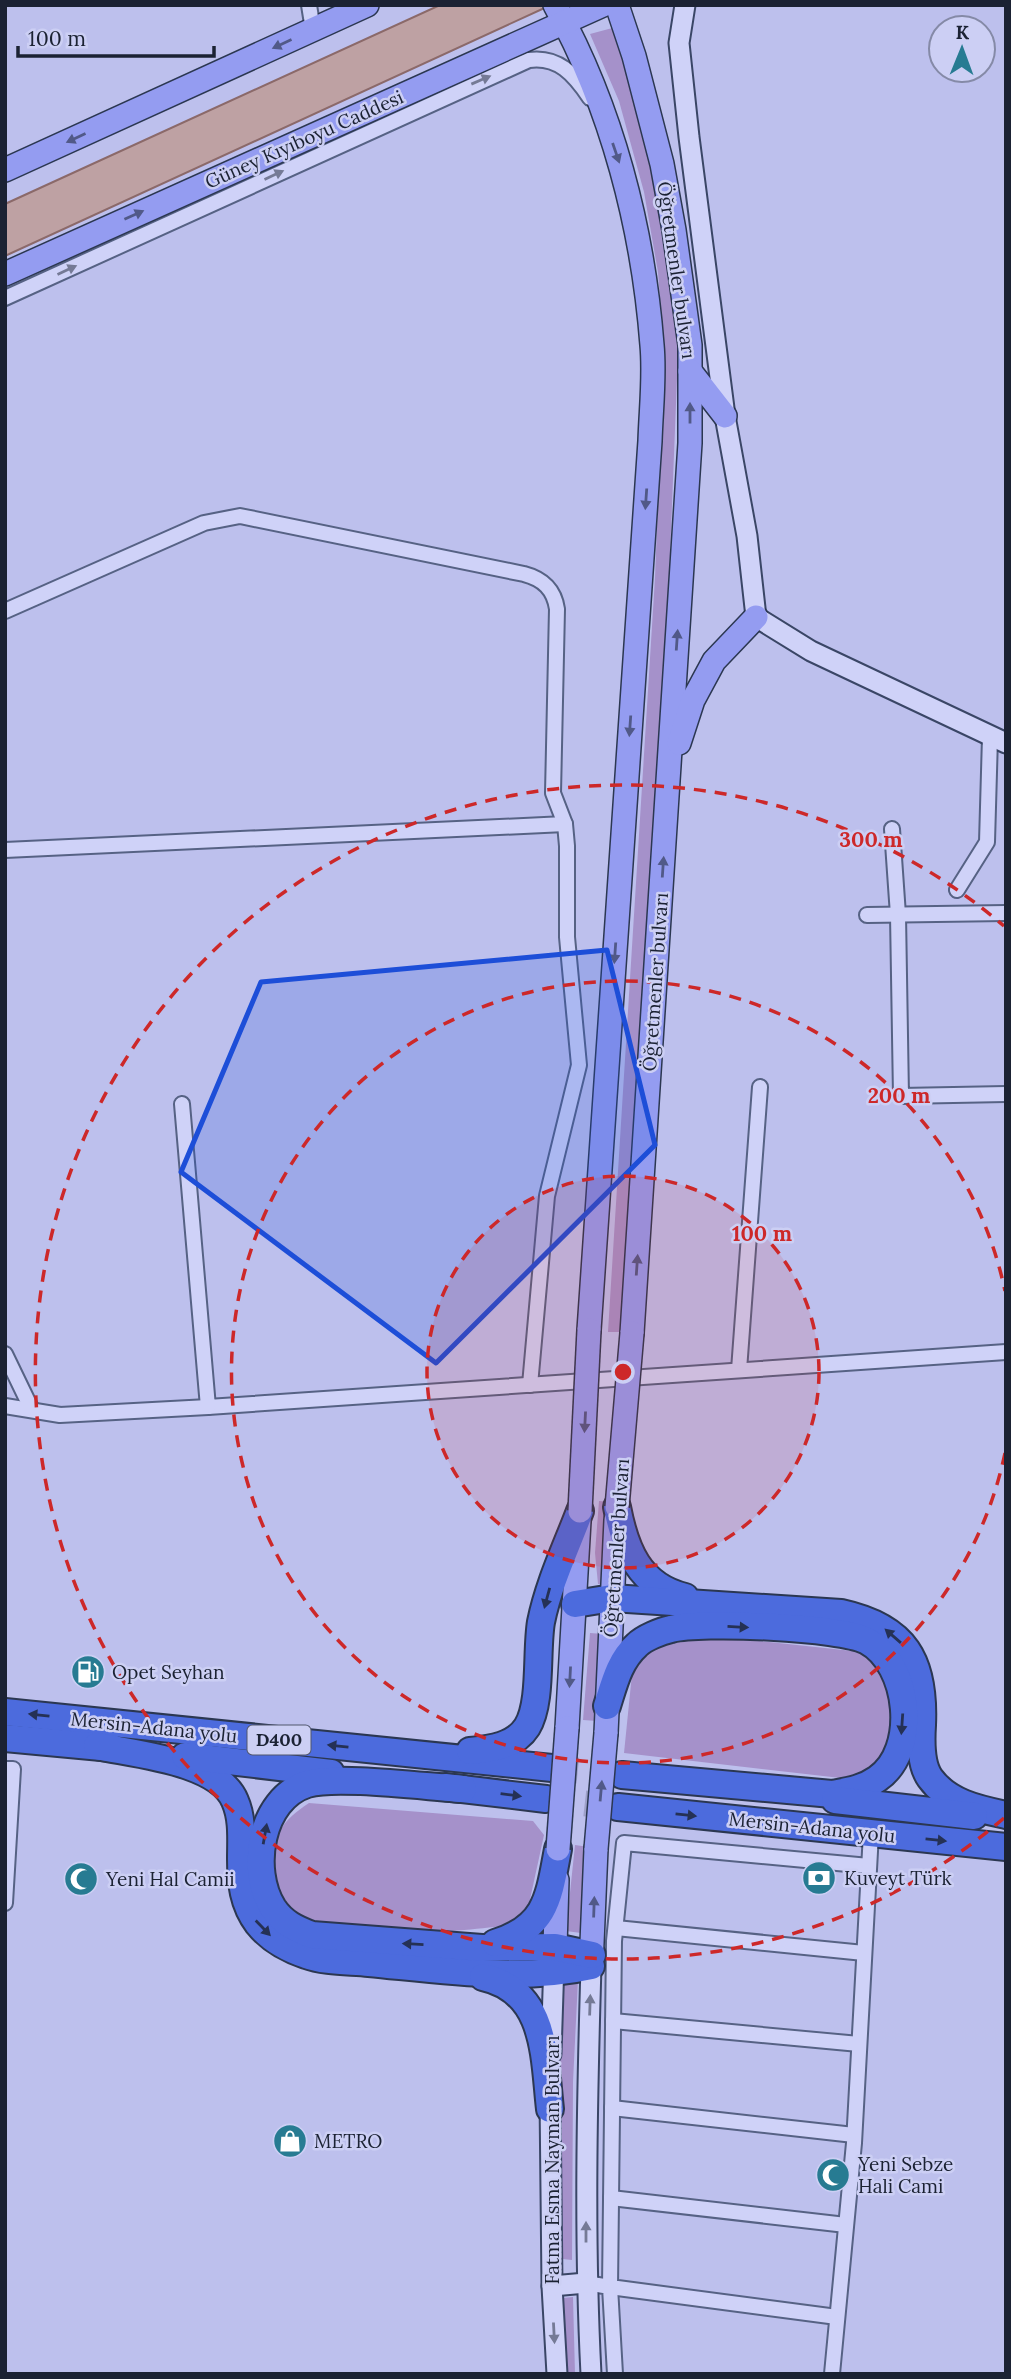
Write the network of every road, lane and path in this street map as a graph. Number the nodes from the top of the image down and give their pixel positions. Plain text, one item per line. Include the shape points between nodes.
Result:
1 (309, 5) edge
2 (367, 5) edge
3 (603, 5) edge
4 (617, 5) edge
5 (685, 5) edge
6 (559, 12) edge
7 (313, 30) junction
8 (606, 122) junction
9 (5, 170) edge
10 (5, 274) edge
11 (5, 298) edge
12 (690, 371) junction
13 (725, 416) junction
14 (5, 611) edge
15 (756, 617) junction
16 (998, 740) edge
17 (668, 779) junction
18 (565, 824) junction
19 (892, 829) dead end
20 (5, 850) edge
21 (957, 890) dead end
22 (1006, 913) edge
23 (867, 915) dead end
24 (898, 915) junction
25 (579, 1065) junction
26 (607, 1066) junction
27 (760, 1087) dead end
28 (1006, 1094) edge
29 (182, 1104) dead end
30 (1006, 1352) edge
31 (5, 1354) edge
32 (739, 1370) junction
33 (530, 1385) junction
34 (5, 1406) edge
35 (208, 1407) junction
36 (32, 1410) junction
37 (617, 1507) junction
38 (580, 1511) junction
39 (612, 1598) junction
40 (575, 1604) junction
41 (720, 1605) junction
42 (607, 1706) junction
43 (5, 1712) edge
44 (5, 1738) edge
45 (97, 1746) junction
46 (389, 1752) junction
47 (552, 1768) tunnel mouth
48 (5, 1769) edge
49 (463, 1789) junction
50 (547, 1799) tunnel mouth
51 (618, 1807) tunnel mouth
52 (1006, 1818) edge
53 (871, 1833) junction
54 (1006, 1847) edge
55 (558, 1849) junction
56 (869, 1866) junction
57 (5, 1903) edge
58 (616, 1928) junction
59 (555, 1947) junction
60 (482, 1948) junction
61 (864, 1953) junction
62 (592, 1961) junction
63 (447, 1970) junction
64 (553, 1975) junction
65 (613, 2021) junction
66 (859, 2044) junction
67 (612, 2108) junction
68 (550, 2109) junction
69 (854, 2135) junction
70 (611, 2198) junction
71 (846, 2225) junction
72 (586, 2283) junction
73 (552, 2286) junction
74 (610, 2287) junction
75 (837, 2317) junction
76 (556, 2374) edge
77 (592, 2374) edge
78 (615, 2374) edge
79 (832, 2374) edge

1 - 7 street
2 - 7 main road
3 - 6 main road, Güney Kıyıboyu Caddesi
4 - 12 main road, Öğretmenler bulvarı via 662,163
5 - 13 main road via 679,43
6 - 8 main road, Öğretmenler bulvarı via 589,73
10 -> 6 main road, Güney Kıyıboyu Caddesi
7 -> 9 main road
11 -> 8 street via 529,60 558,62 579,82
8 -> 26 main road, Öğretmenler bulvarı via 624,174 640,249 653,347
12 - 13 main road
17 -> 12 main road, Öğretmenler bulvarı via 690,443
13 - 15 main road
14 - 18 street via 228,516 252,516 536,577 551,591 557,609 553,793
15 - 16 main road via 811,651
15 - 17 main road via 714,661 693,699
16 - 21 street via 987,842
37 -> 17 main road, Öğretmenler bulvarı, bridge
18 - 20 street
18 - 25 street via 568,937
19 - 24 street
22 - 24 street
23 - 24 street
24 - 28 street via 901,1096
25 - 26 street
25 - 33 street via 547,1196
26 -> 38 main road, Öğretmenler bulvarı, bridge
27 - 32 street
29 - 35 street
30 - 32 street
31 - 36 street
32 - 33 street
33 - 35 street
34 - 36 street
35 - 36 street via 60,1415
37 - 39 main road, Öğretmenler bulvarı
37 - 41 highway via 622,1533 642,1575 670,1593
38 - 40 main road, Öğretmenler bulvarı
38 -> 46 highway via 545,1603 534,1706 525,1731 490,1749
39 - 40 highway
39 - 41 highway
39 - 42 main road, Öğretmenler bulvarı
40 -> 55 main road, Öğretmenler bulvarı, bridge
52 -> 41 highway via 971,1808 946,1794 929,1777 923,1758 921,1678 896,1635 870,1619 841,1613
42 -> 52 highway, Mersin-Adana yolu via 618,1670 638,1643 670,1629 703,1625 834,1632 866,1640 887,1656 904,1700 895,1759 879,1779 858,1790 832,1794 622,1775
62 -> 42 main road, Öğretmenler bulvarı, bridge
46 -> 43 highway, Mersin-Adana yolu / D400
44 - 45 highway, Mersin-Adana yolu / D400
45 - 49 highway, Mersin-Adana yolu / D400
45 -> 63 highway via 196,1768 220,1782 234,1798 240,1816 241,1885 249,1910 282,1945 309,1956
46 - 47 highway, Mersin-Adana yolu / D400
48 - 57 street via 13,1769
49 -> 50 highway, Mersin-Adana yolu / D400
60 -> 49 highway via 312,1935 290,1927 273,1909 263,1886 268,1816 286,1794 308,1783
51 -> 53 highway, Mersin-Adana yolu
53 -> 54 highway, Mersin-Adana yolu
53 - 56 street
55 - 59 main road, Öğretmenler bulvarı
55 - 60 highway via 549,1900 535,1922 513,1938
56 - 58 street via 624,1843
56 - 61 street
58 - 61 street
58 - 65 street
59 - 60 highway
59 - 62 highway
59 - 64 main road, Fatma Esma Nayman Bulvarı
61 - 66 street
62 - 64 highway
72 -> 62 main road, Fatma Esma Nayman Bulvarı
63 - 64 highway
63 - 68 highway via 498,1980 522,1996 536,2016
64 - 68 main road, Fatma Esma Nayman Bulvarı
65 - 66 street
65 - 67 street
66 - 69 street
67 - 69 street
67 - 70 street
68 - 73 main road, Fatma Esma Nayman Bulvarı
69 - 71 street
70 - 71 street
70 - 74 street
71 - 75 street
72 - 73 main road
72 - 74 street
72 - 77 main road, Fatma Esma Nayman Bulvarı
73 -> 76 main road, Fatma Esma Nayman Bulvarı
74 - 75 street
74 - 78 street
75 - 79 street

